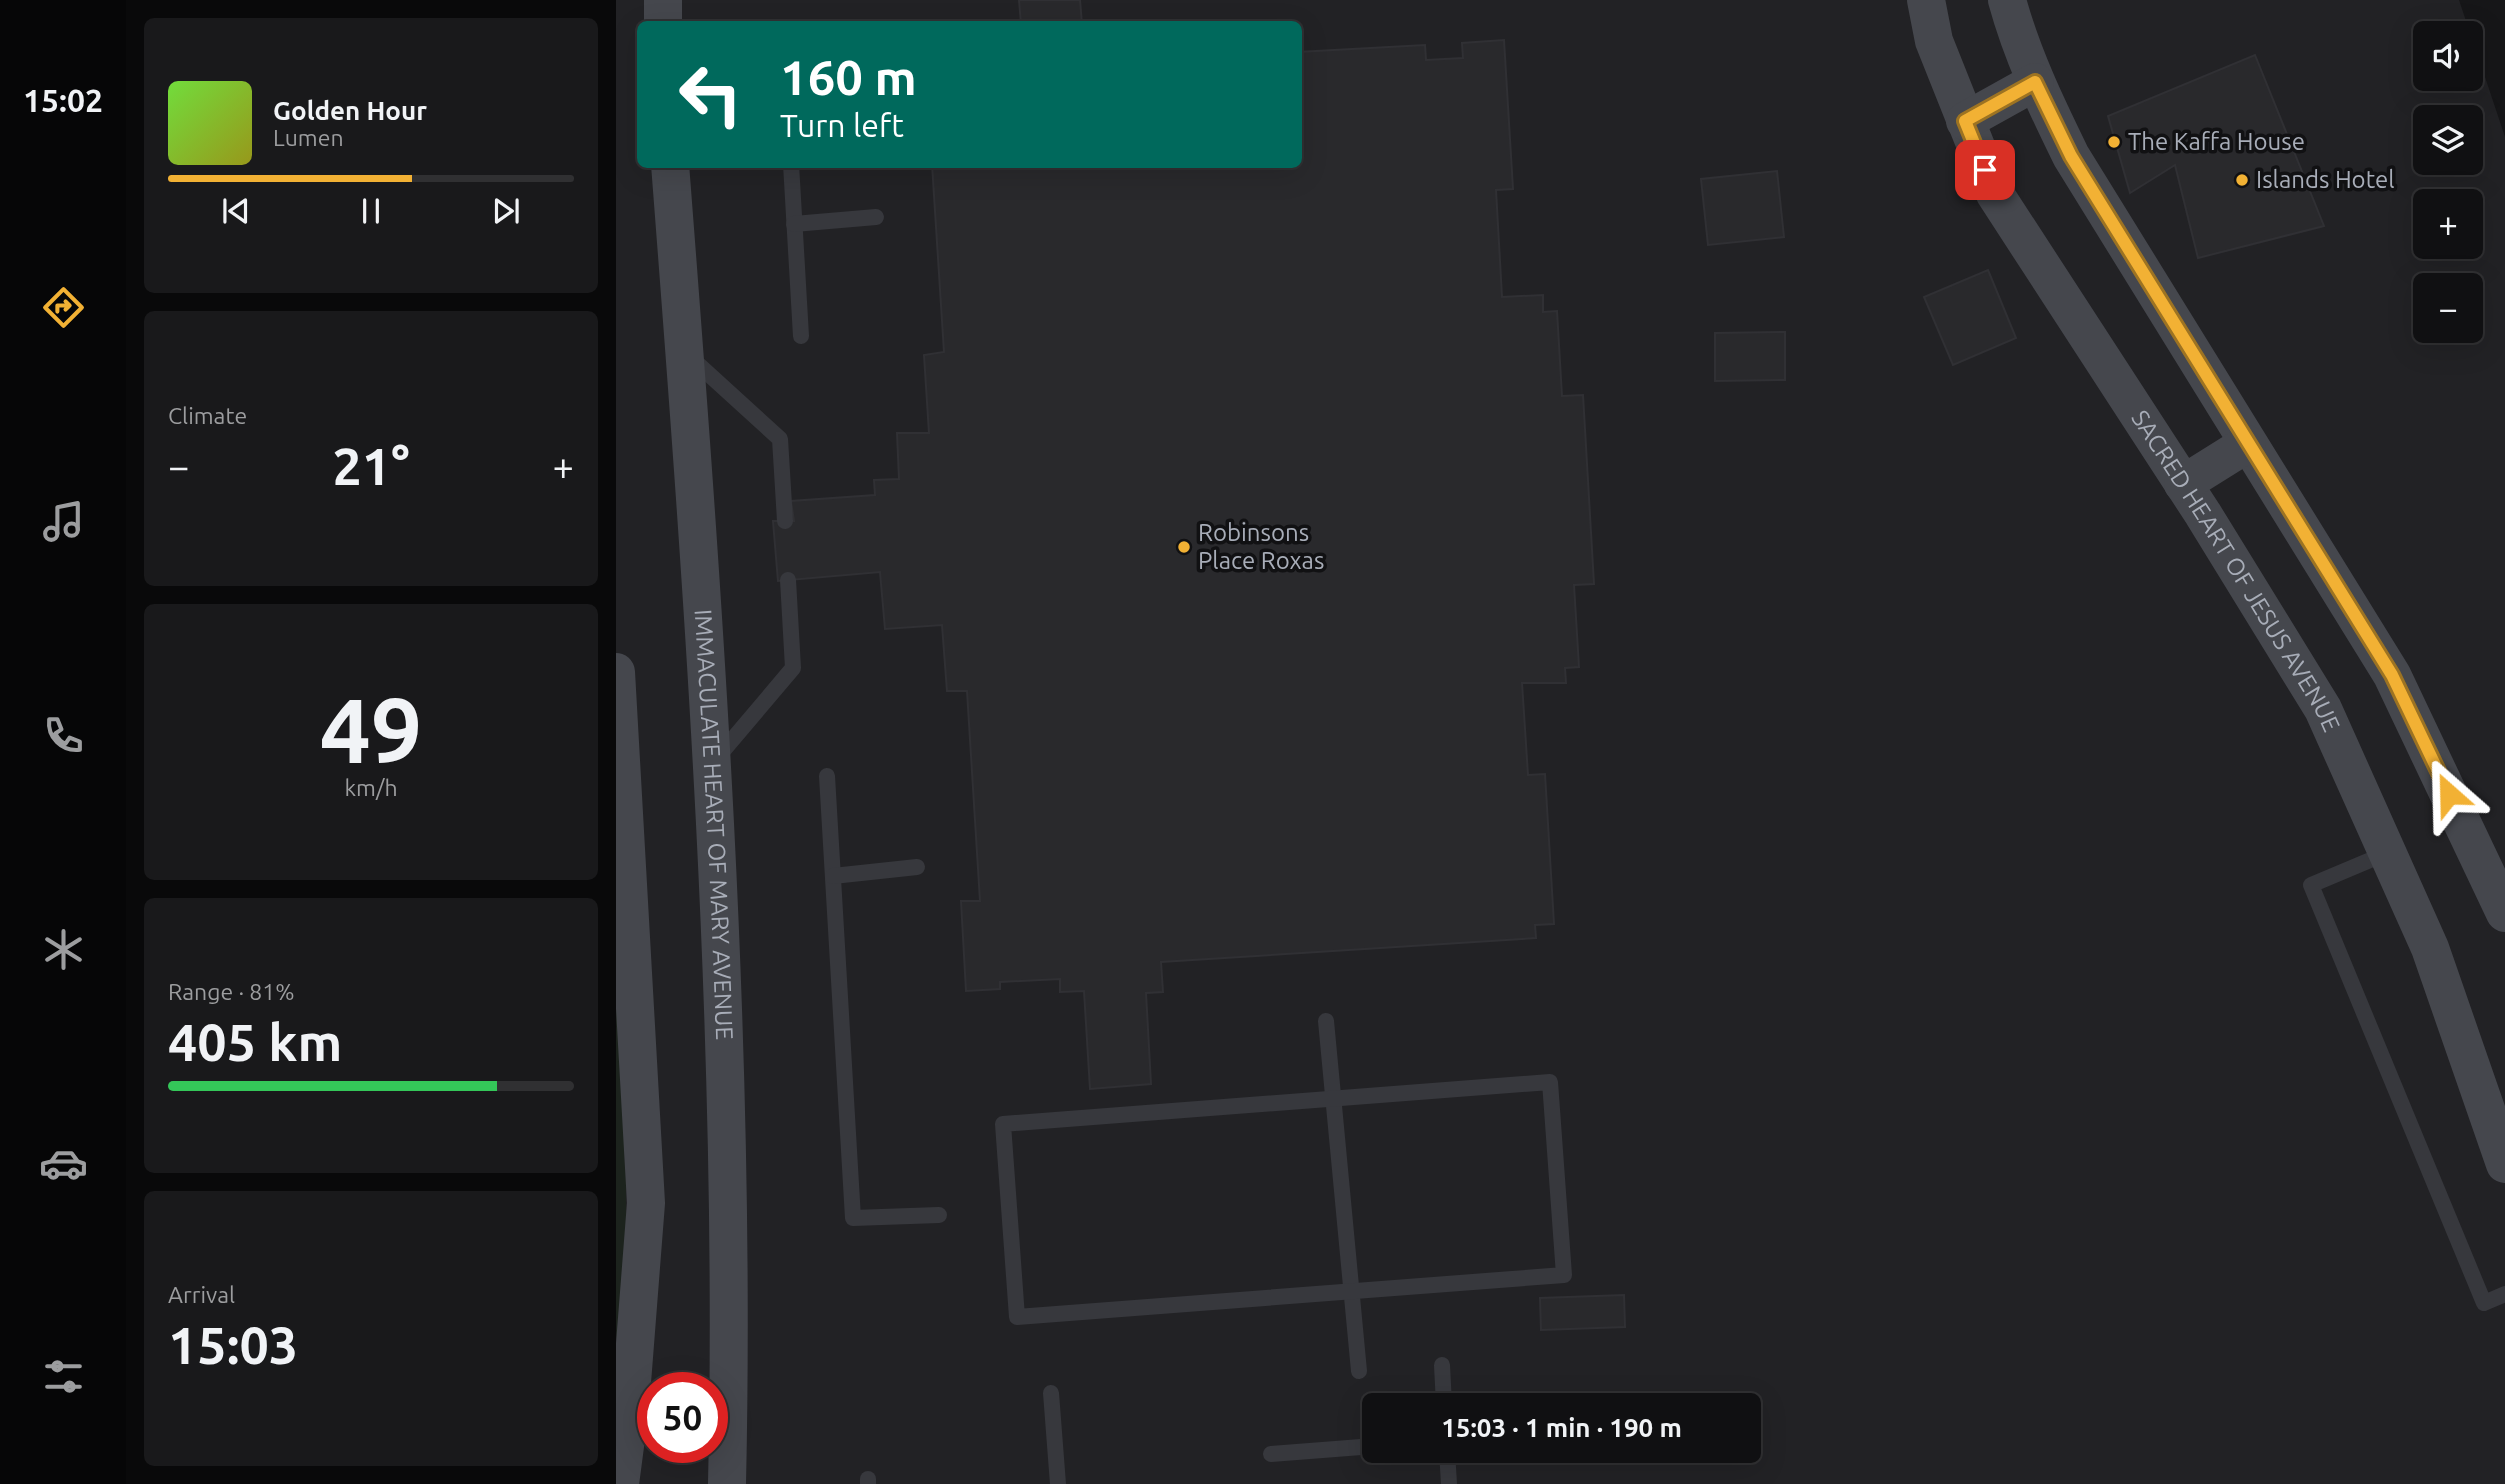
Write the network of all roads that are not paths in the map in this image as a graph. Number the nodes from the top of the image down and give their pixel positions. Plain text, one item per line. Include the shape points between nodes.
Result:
1 (663, 0) edge
2 (1926, 0) edge
3 (2007, 0) edge
4 (663, 21) edge
5 (2035, 82) junction
6 (1965, 121) junction
7 (670, 168) edge
8 (791, 168) edge
9 (877, 217) dead end
10 (794, 224) junction
11 (801, 336) dead end
12 (685, 352) junction
13 (2247, 444) junction
14 (2183, 484) junction
15 (785, 521) dead end
16 (788, 580) dead end
17 (616, 672) edge
18 (713, 764) junction
19 (827, 776) dead end
20 (2387, 853) junction
21 (917, 866) dead end
22 (833, 876) junction
23 (2505, 913) edge
24 (1326, 1021) dead end
25 (1333, 1099) junction
26 (2505, 1164) edge
27 (939, 1215) dead end
28 (1351, 1291) junction
29 (2505, 1294) edge
30 (1442, 1365) dead end
31 (1359, 1371) dead end
32 (1051, 1393) dead end
33 (1443, 1393) edge
34 (1362, 1447) edge
35 (1271, 1454) dead end
36 (1448, 1463) edge
37 (620, 1484) edge
38 (727, 1484) edge
39 (1058, 1484) edge
40 (1449, 1484) edge

1 - 4 main road
2 - 6 main road, SACRED HEART OF JESUS AVENUE via 1934,41
3 - 5 main road
5 - 6 main road
5 - 13 main road via 2071,156
6 - 14 main road, SACRED HEART OF JESUS AVENUE via 1995,194
7 - 12 main road, IMMACULATE HEART OF MARY AVENUE
8 - 10 lane
9 - 10 lane
10 - 11 lane
12 - 15 lane via 780,439
12 - 18 main road, IMMACULATE HEART OF MARY AVENUE
13 - 14 main road
13 - 23 main road via 2392,675
14 - 20 main road, SACRED HEART OF JESUS AVENUE via 2323,709
16 - 18 lane via 793,667
17 - 37 main road via 646,1203
18 - 38 main road, IMMACULATE HEART OF MARY AVENUE via 730,1237
19 - 22 lane
20 - 26 main road, SACRED HEART OF JESUS AVENUE via 2430,948
20 - 29 lane via 2311,885 2484,1303
21 - 22 lane
22 - 27 lane via 853,1218
24 - 25 lane
25 - 28 lane
25 - 28 lane via 1550,1082 1564,1275
25 - 28 lane via 1003,1124 1017,1317
28 - 31 lane
30 - 33 lane
32 - 39 lane
34 - 35 lane
36 - 40 lane

